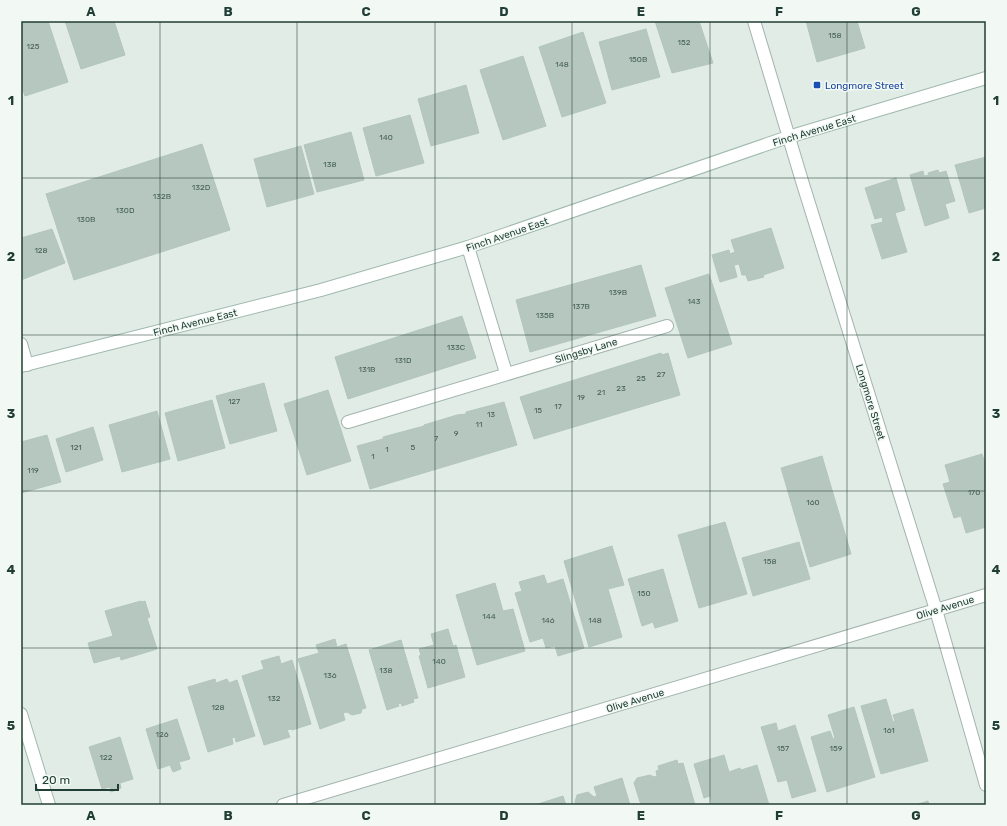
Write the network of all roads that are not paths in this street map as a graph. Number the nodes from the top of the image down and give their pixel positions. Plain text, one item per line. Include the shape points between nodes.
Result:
1 (754, 21) edge
2 (986, 78) edge
3 (788, 137) junction
4 (468, 247) junction
5 (667, 326) dead end
6 (21, 344) edge
7 (24, 366) edge
8 (506, 374) junction
9 (348, 422) dead end
10 (986, 594) edge
11 (936, 610) junction
12 (21, 714) edge
13 (986, 785) edge
14 (49, 805) edge
15 (283, 805) edge

1 - 3 street, Longmore Street
2 - 3 street, Finch Avenue East
3 - 4 street, Finch Avenue East
3 - 11 street, Longmore Street
4 - 7 street, Finch Avenue East via 321,290
4 - 8 street
5 - 8 street, Slingsby Lane
6 - 7 street
8 - 9 street, Slingsby Lane
10 - 11 street, Olive Avenue
11 - 13 street, Longmore Street
11 - 15 street, Olive Avenue
12 - 14 street

